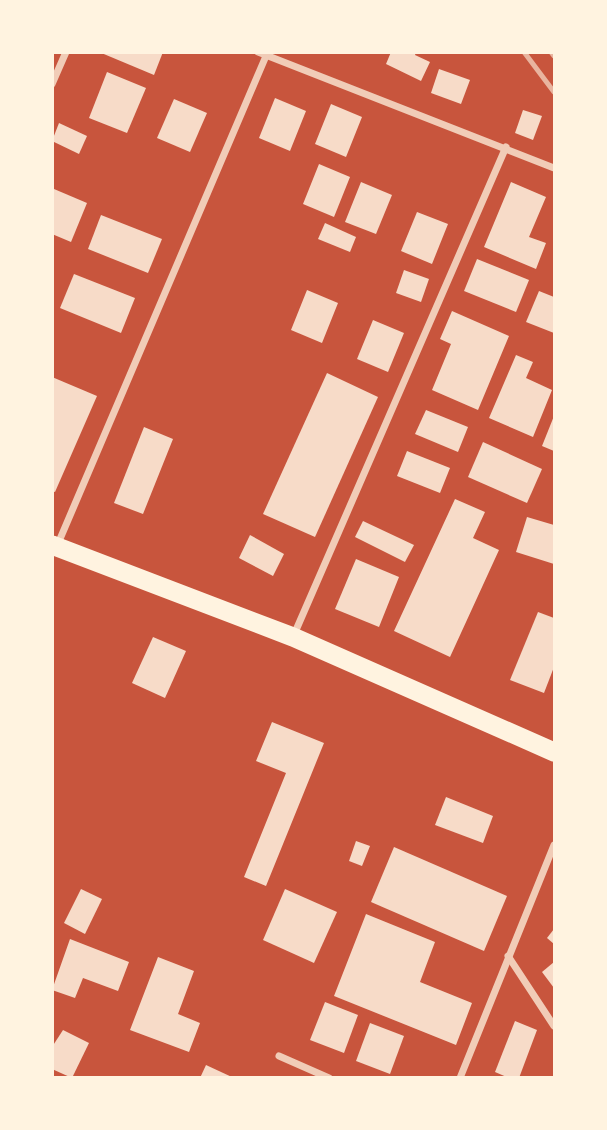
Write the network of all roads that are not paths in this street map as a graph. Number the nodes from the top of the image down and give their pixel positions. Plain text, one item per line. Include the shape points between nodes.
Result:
1 (66, 52) edge
2 (262, 54) edge
3 (52, 84) edge
4 (506, 147) junction
5 (555, 167) edge
6 (55, 546) edge
7 (293, 637) junction
8 (555, 752) edge
9 (555, 845) edge
10 (508, 956) junction
11 (555, 1026) edge
12 (279, 1056) dead end
13 (329, 1077) edge
14 (460, 1077) edge

1 - 3 street
2 - 4 street
2 - 6 street
4 - 5 street
4 - 7 street
6 - 7 highway
7 - 8 highway
9 - 10 street
10 - 11 street
10 - 14 street
12 - 13 street

